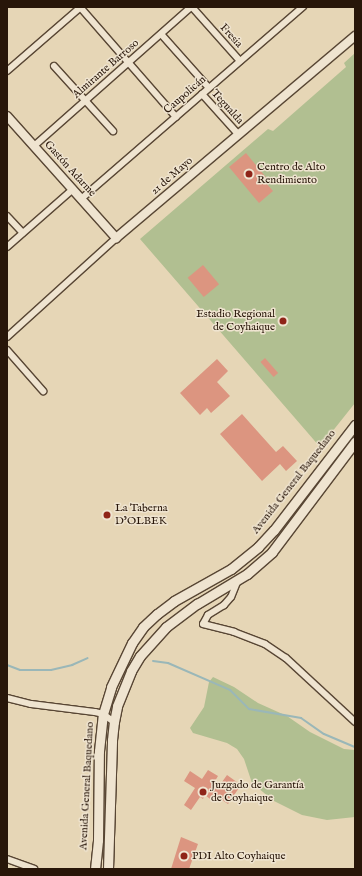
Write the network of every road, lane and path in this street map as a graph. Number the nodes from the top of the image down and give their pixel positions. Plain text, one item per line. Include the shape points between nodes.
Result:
1 (81, 7) edge
2 (191, 7) edge
3 (303, 7) edge
4 (161, 34) junction
5 (355, 36) edge
6 (240, 61) junction
7 (128, 62) junction
8 (54, 66) dead end
9 (7, 71) edge
10 (209, 88) junction
11 (202, 94) junction
12 (85, 100) junction
13 (7, 116) edge
14 (176, 117) junction
15 (113, 131) dead end
16 (238, 134) junction
17 (34, 146) junction
18 (73, 189) junction
19 (81, 199) junction
20 (7, 216) edge
21 (23, 233) junction
22 (116, 238) junction
23 (8, 244) edge
24 (7, 337) edge
25 (7, 350) edge
26 (43, 391) dead end
27 (355, 425) edge
28 (355, 442) edge
29 (238, 580) junction
30 (7, 698) edge
31 (103, 714) junction
32 (114, 722) junction
33 (355, 722) edge
34 (7, 859) edge
35 (34, 869) edge
36 (95, 869) edge
37 (108, 869) edge

1 - 7 street
1 - 9 street
2 - 4 street, Almirante Barroso
2 - 6 street, Fresia
3 - 6 street, Caupolicán
4 - 7 street, Almirante Barroso
4 - 10 street, Tegualda
5 - 16 street, 21 de Mayo
6 - 10 street, Caupolicán
7 - 12 street, Almirante Barroso
7 - 14 street
8 - 12 street
10 - 11 street, Caupolicán
11 - 14 street, Caupolicán
11 - 16 street, Tegualda
12 - 15 street
12 - 17 street, Almirante Barroso
13 - 17 street, Gastón Adarme
14 - 19 street, Caupolicán
16 - 22 street, 21 de Mayo
17 - 18 street, Gastón Adarme
18 - 19 street, Gastón Adarme
18 - 21 street
19 - 22 street, Gastón Adarme
20 - 21 street
21 - 23 street
22 - 24 street, 21 de Mayo
25 - 26 street
27 - 31 main road, Avenida General Baquedano via 258,547 231,568 174,601 143,627 119,668
28 - 29 main road, Avenida General Baquedano via 280,543 257,567
29 - 32 main road, Avenida General Baquedano via 179,616 151,643 131,672 117,706
29 - 33 street via 224,606 208,616 203,624 265,644 286,658
30 - 31 street
31 - 32 street
31 - 36 main road, Avenida General Baquedano via 99,751 98,840
32 - 37 main road, Avenida General Baquedano
34 - 35 street

